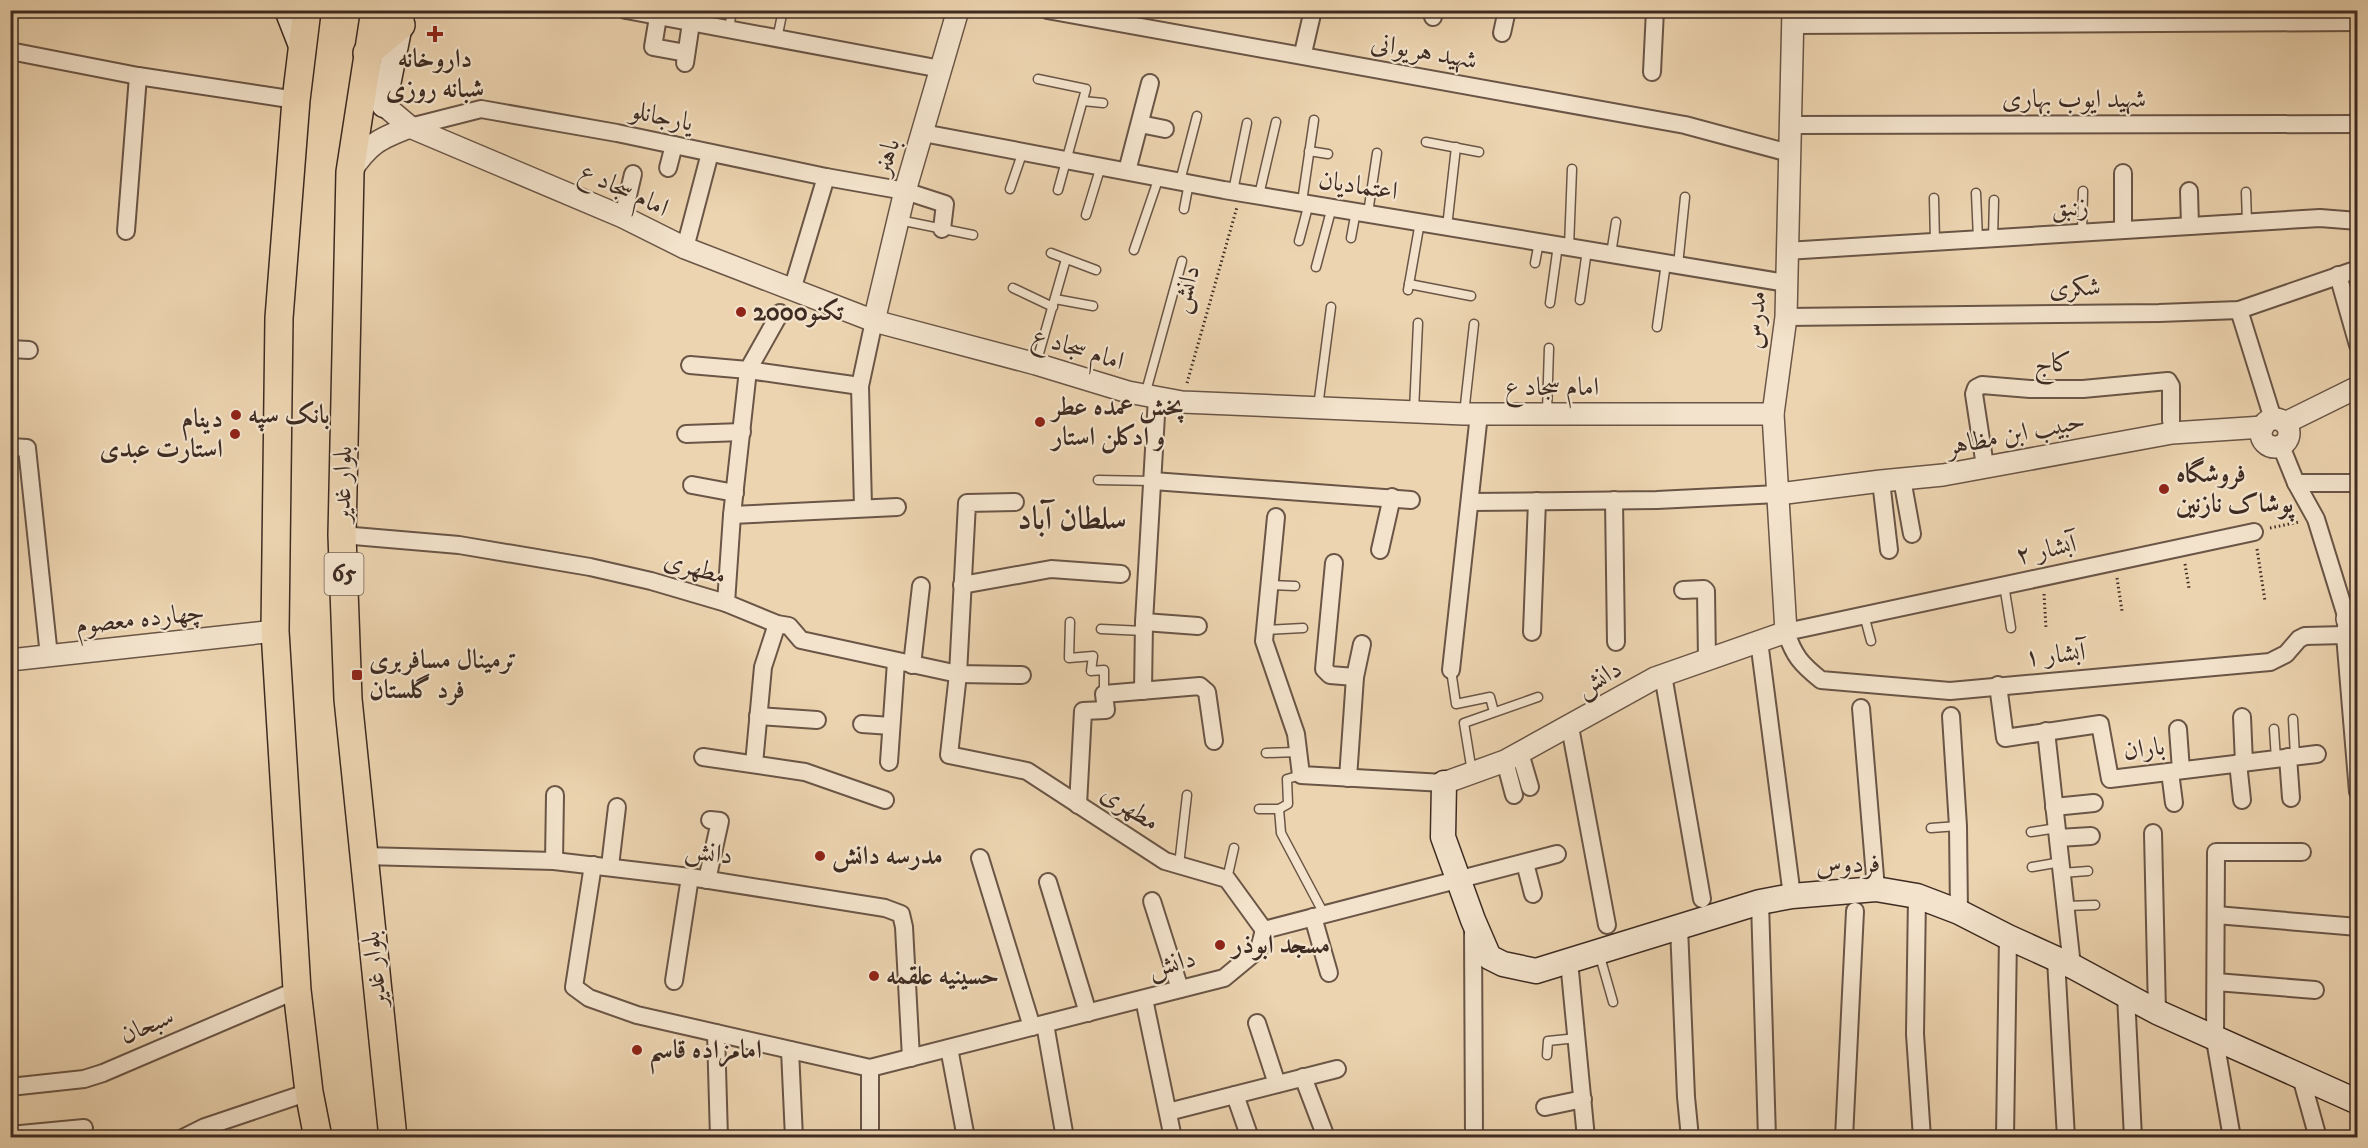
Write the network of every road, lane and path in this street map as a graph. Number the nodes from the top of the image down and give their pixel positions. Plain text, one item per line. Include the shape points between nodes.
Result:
1 (287, 10) edge
2 (307, 10) edge
3 (375, 10) edge
4 (626, 10) edge
5 (732, 10) edge
6 (783, 10) edge
7 (958, 10) edge
8 (1047, 10) edge
9 (1313, 10) edge
10 (1508, 10) edge
11 (1655, 10) edge
12 (651, 14) edge
13 (1926, 17) edge
14 (402, 18) edge
15 (1793, 18) edge
16 (2358, 22) edge
17 (691, 23) junction
18 (728, 30) junction
19 (1502, 33) dead end
20 (777, 39) junction
21 (10, 51) edge
22 (303, 51) junction
23 (1303, 53) dead end
24 (367, 65) junction
25 (941, 69) junction
26 (1652, 72) dead end
27 (138, 76) junction
28 (1038, 79) dead end
29 (1150, 83) dead end
30 (296, 100) junction
31 (1083, 100) junction
32 (1103, 103) dead end
33 (384, 105) junction
34 (1197, 116) dead end
35 (1314, 120) dead end
36 (1276, 122) dead end
37 (1247, 123) dead end
38 (1140, 124) junction
39 (2358, 124) edge
40 (1790, 125) junction
41 (410, 127) junction
42 (1165, 129) dead end
43 (922, 133) junction
44 (1426, 142) dead end
45 (674, 145) junction
46 (1456, 147) junction
47 (1023, 151) junction
48 (1309, 151) junction
49 (1479, 152) dead end
50 (710, 153) junction
51 (1377, 153) dead end
52 (1789, 153) junction
53 (1328, 154) dead end
54 (1067, 160) junction
55 (1101, 166) junction
56 (668, 168) dead end
57 (1572, 169) dead end
58 (1127, 171) junction
59 (350, 172) junction
60 (2123, 173) dead end
61 (633, 174) dead end
62 (826, 177) junction
63 (1159, 177) junction
64 (1184, 182) junction
65 (1010, 189) dead end
66 (1058, 190) dead end
67 (904, 191) junction
68 (1237, 191) junction
69 (2083, 191) dead end
70 (2189, 191) dead end
71 (2246, 192) dead end
72 (1976, 193) dead end
73 (1259, 195) junction
74 (1685, 197) dead end
75 (1934, 198) dead end
76 (1994, 200) dead end
77 (1305, 203) junction
78 (1332, 207) junction
79 (1184, 209) dead end
80 (1362, 212) junction
81 (1086, 215) dead end
82 (623, 217) junction
83 (897, 220) junction
84 (2358, 221) edge
85 (1420, 222) junction
86 (1616, 222) dead end
87 (2247, 222) junction
88 (1447, 226) junction
89 (2190, 226) junction
90 (942, 229) junction
91 (2123, 230) junction
92 (126, 231) dead end
93 (2082, 232) junction
94 (973, 235) dead end
95 (1351, 238) dead end
96 (1986, 238) junction
97 (1299, 241) dead end
98 (1539, 242) junction
99 (1935, 242) junction
100 (1564, 246) junction
101 (685, 249) junction
102 (1134, 250) dead end
103 (1587, 250) junction
104 (1786, 251) junction
105 (1051, 254) dead end
106 (1611, 254) junction
107 (1066, 259) junction
108 (1182, 261) dead end
109 (1535, 263) dead end
110 (1672, 264) junction
111 (1316, 267) dead end
112 (2358, 269) edge
113 (1096, 270) dead end
114 (2338, 275) junction
115 (1786, 283) junction
116 (1013, 288) dead end
117 (792, 290) junction
118 (1471, 296) dead end
119 (1580, 300) dead end
120 (1054, 303) junction
121 (1550, 303) dead end
122 (1094, 306) dead end
123 (1331, 307) dead end
124 (2239, 310) junction
125 (780, 313) dead end
126 (1786, 317) junction
127 (874, 321) junction
128 (1418, 323) dead end
129 (1474, 324) dead end
130 (1657, 327) dead end
131 (2358, 345) edge
132 (1549, 348) dead end
133 (10, 349) edge
134 (29, 350) dead end
135 (1036, 364) junction
136 (690, 365) dead end
137 (748, 370) junction
138 (860, 386) junction
139 (2358, 387) edge
140 (1151, 396) junction
141 (1182, 402) junction
142 (1318, 408) junction
143 (1414, 412) junction
144 (1547, 413) junction
145 (1472, 414) junction
146 (1773, 414) junction
147 (2171, 422) dead end
148 (2274, 423) junction
149 (742, 432) junction
150 (686, 434) dead end
151 (2281, 446) joint
152 (10, 447) edge
153 (1984, 466) junction
154 (1902, 479) junction
155 (1098, 480) dead end
156 (1153, 481) junction
157 (1881, 481) junction
158 (2296, 483) junction
159 (2358, 483) edge
160 (692, 485) dead end
161 (735, 494) junction
162 (1778, 494) junction
163 (1392, 497) junction
164 (1410, 500) dead end
165 (1614, 500) junction
166 (1538, 501) junction
167 (1015, 502) dead end
168 (1470, 502) junction
169 (863, 507) junction
170 (897, 507) dead end
171 (732, 515) junction
172 (1276, 517) dead end
173 (2316, 519) junction
174 (2254, 532) junction
175 (1912, 534) dead end
176 (342, 536) junction
177 (2182, 547) junction
178 (1380, 550) dead end
179 (1889, 550) dead end
180 (2114, 562) junction
181 (1334, 563) dead end
182 (1121, 574) dead end
183 (2043, 577) junction
184 (962, 585) junction
185 (1269, 585) junction
186 (2004, 585) junction
187 (921, 586) dead end
188 (1295, 586) dead end
189 (2189, 588) dead end
190 (1683, 590) dead end
191 (2265, 601) dead end
192 (726, 603) junction
193 (2122, 611) dead end
194 (1864, 615) junction
195 (1070, 622) dead end
196 (777, 624) junction
197 (2350, 624) edge
198 (1144, 626) junction
199 (1198, 626) dead end
200 (1303, 628) dead end
201 (2011, 628) dead end
202 (2046, 628) dead end
203 (1101, 629) dead end
204 (1264, 630) junction
205 (275, 631) junction
206 (1532, 632) dead end
207 (1786, 632) junction
208 (1759, 641) junction
209 (1871, 641) dead end
210 (1616, 642) dead end
211 (1362, 644) dead end
212 (49, 657) junction
213 (10, 660) edge
214 (1707, 660) junction
215 (896, 662) junction
216 (912, 665) junction
217 (1451, 670) joint
218 (958, 674) junction
219 (1022, 675) dead end
220 (1663, 675) junction
221 (1355, 677) junction
222 (1998, 686) junction
223 (1143, 691) junction
224 (1104, 694) junction
225 (1538, 697) dead end
226 (1861, 708) dead end
227 (1494, 712) junction
228 (758, 716) junction
229 (1952, 716) dead end
230 (2242, 717) dead end
231 (2292, 718) dead end
232 (817, 720) dead end
233 (862, 724) dead end
234 (891, 726) junction
235 (1570, 727) junction
236 (2178, 729) dead end
237 (2274, 729) dead end
238 (2046, 731) junction
239 (1214, 741) dead end
240 (1298, 752) junction
241 (1266, 753) dead end
242 (2317, 754) dead end
243 (703, 757) dead end
244 (1513, 757) junction
245 (2286, 757) junction
246 (889, 762) dead end
247 (2241, 763) junction
248 (754, 764) junction
249 (2175, 771) junction
250 (1472, 773) junction
251 (1301, 775) junction
252 (1348, 778) junction
253 (1444, 783) junction
254 (1530, 787) dead end
255 (2358, 792) edge
256 (555, 795) dead end
257 (1187, 795) dead end
258 (1514, 795) dead end
259 (2291, 798) dead end
260 (885, 800) dead end
261 (2242, 800) dead end
262 (2174, 802) dead end
263 (2094, 803) dead end
264 (1078, 805) junction
265 (617, 807) dead end
266 (2054, 807) junction
267 (1259, 809) dead end
268 (1279, 809) junction
269 (711, 820) dead end
270 (1958, 826) junction
271 (1931, 828) dead end
272 (2031, 832) dead end
273 (2057, 833) junction
274 (2153, 833) dead end
275 (2091, 836) dead end
276 (1234, 848) dead end
277 (2302, 852) dead end
278 (1557, 854) dead end
279 (363, 856) junction
280 (980, 858) dead end
281 (554, 861) junction
282 (1525, 863) junction
283 (593, 865) junction
284 (1179, 865) junction
285 (610, 866) junction
286 (2032, 867) dead end
287 (2062, 868) junction
288 (2088, 871) dead end
289 (699, 878) junction
290 (1227, 879) junction
291 (1458, 880) junction
292 (1048, 882) dead end
293 (1533, 894) dead end
294 (1792, 896) junction
295 (1917, 896) junction
296 (1862, 897) junction
297 (1702, 898) dead end
298 (1152, 901) dead end
299 (1760, 902) junction
300 (2095, 905) dead end
301 (2066, 906) junction
302 (1959, 912) junction
303 (2216, 915) junction
304 (1318, 916) junction
305 (1473, 920) junction
306 (1607, 925) dead end
307 (1679, 927) junction
308 (2358, 927) edge
309 (1264, 930) junction
310 (2008, 937) junction
311 (1599, 952) junction
312 (1569, 961) junction
313 (2064, 962) junction
314 (1329, 973) dead end
315 (674, 981) dead end
316 (2216, 982) junction
317 (297, 990) junction
318 (1180, 990) junction
319 (2315, 990) dead end
320 (2126, 995) junction
321 (1144, 999) junction
322 (1613, 1002) dead end
323 (2157, 1012) junction
324 (1088, 1013) junction
325 (1257, 1023) dead end
326 (1039, 1025) junction
327 (716, 1033) junction
328 (1576, 1038) junction
329 (2215, 1040) junction
330 (950, 1048) junction
331 (790, 1050) junction
332 (1547, 1054) dead end
333 (911, 1058) junction
334 (870, 1068) junction
335 (1336, 1069) dead end
336 (1303, 1077) junction
337 (2301, 1077) junction
338 (1277, 1084) junction
339 (10, 1087) edge
340 (309, 1092) junction
341 (1235, 1095) junction
342 (1583, 1099) junction
343 (2358, 1102) edge
344 (1545, 1107) dead end
345 (1168, 1112) junction
346 (84, 1128) dead end
347 (1324, 1132) dead end
348 (10, 1136) edge
349 (183, 1137) edge
350 (318, 1137) edge
351 (393, 1137) edge
352 (719, 1137) edge
353 (794, 1137) edge
354 (870, 1137) edge
355 (966, 1137) edge
356 (1065, 1137) edge
357 (1173, 1137) edge
358 (1250, 1137) edge
359 (1474, 1137) edge
360 (1586, 1137) edge
361 (1690, 1137) edge
362 (1767, 1137) edge
363 (1844, 1137) edge
364 (1922, 1137) edge
365 (2005, 1137) edge
366 (2066, 1137) edge
367 (2133, 1137) edge
368 (2232, 1137) edge
369 (2318, 1137) edge

1 - 22 main road
2 - 22 highway
3 - 24 highway, بلوار غدیر / 65
4 - 12 street
5 - 18 lane
6 - 20 lane
7 - 25 street, باهنر
8 - 52 street, شهید هریوانی via 1686,125
9 - 23 street
10 - 19 street
11 - 26 street
12 - 17 street
12 - 17 street via 653,47 686,58
13 - 15 street
13 - 16 street
14 - 24 highway
14 - 33 main road
15 - 40 street, مدرس
17 - 18 street
18 - 20 street
20 - 25 street
21 - 27 street
22 - 30 highway
24 - 33 street, امام سجاد ع
24 - 59 highway, بلوار غدیر / 65
25 - 43 street, باهنر
27 - 30 street
27 - 92 street
28 - 31 lane via 1086,89
29 - 38 street
30 - 205 highway via 279,318
31 - 32 lane
31 - 54 lane
33 - 41 street, امام سجاد ع
34 - 64 lane
35 - 48 lane
36 - 73 lane
37 - 68 lane
38 - 42 street
38 - 58 street
39 - 40 street, شهید ایوب بهاری
40 - 52 street, مدرس
41 - 45 street, یارجانلو via 481,109
41 - 59 street via 364,151
41 - 82 street, امام سجاد ع
43 - 47 street, اعتمادیان
43 - 67 street, باهنر
44 - 46 lane
45 - 50 street, یارجانلو
45 - 56 street
46 - 49 lane
46 - 88 lane
47 - 54 street, اعتمادیان
47 - 65 lane
48 - 53 lane
48 - 77 lane
50 - 62 street, یارجانلو
50 - 101 street
51 - 80 lane
52 - 104 street, مدرس
54 - 55 street, اعتمادیان
54 - 66 lane
55 - 58 street, اعتمادیان
55 - 81 lane
57 - 100 lane
58 - 63 street, اعتمادیان
59 - 176 highway, بلوار غدیر / 65
60 - 91 street
61 - 82 street
62 - 67 street, یارجانلو
62 - 117 street
63 - 64 street, اعتمادیان
63 - 102 lane
64 - 68 street, اعتمادیان
64 - 79 lane
67 - 83 street, باهنر
67 - 90 street, یارجانلو via 945,204
68 - 73 street, اعتمادیان
68 - 141 path, دانش
69 - 93 lane
70 - 89 street
71 - 87 lane
72 - 96 lane
73 - 77 street, اعتمادیان
74 - 110 lane
75 - 99 lane
76 - 96 lane
77 - 78 street, اعتمادیان
77 - 97 lane
78 - 80 street, اعتمادیان
78 - 111 lane
80 - 85 street, اعتمادیان
80 - 95 lane
82 - 101 street, امام سجاد ع
83 - 90 lane
83 - 127 street, باهنر
84 - 87 street, زنبق via 2320,218
85 - 88 street, اعتمادیان
85 - 118 lane via 1409,287
86 - 106 lane
87 - 89 street, زنبق
88 - 98 street, اعتمادیان
89 - 91 street, زنبق
90 - 94 lane
91 - 93 street, زنبق
93 - 96 street, زنبق
96 - 99 street, زنبق
98 - 100 street, اعتمادیان
98 - 109 lane
99 - 104 street, زنبق
100 - 103 street, اعتمادیان
100 - 121 lane
101 - 117 street, امام سجاد ع
103 - 106 street, اعتمادیان
103 - 119 lane
104 - 115 street, مدرس
105 - 107 lane
106 - 110 street, اعتمادیان
107 - 113 lane
107 - 120 lane
108 - 140 lane
110 - 115 street, اعتمادیان
110 - 130 lane
112 - 114 street, شکری
114 - 124 street, شکری
114 - 131 street
115 - 126 street, مدرس
116 - 120 lane
117 - 127 street, امام سجاد ع
120 - 122 lane
120 - 135 lane
123 - 142 lane
124 - 126 street, شکری
124 - 148 street
125 - 137 street
126 - 146 street, مدرس
127 - 135 street, امام سجاد ع
127 - 138 street
128 - 143 lane
129 - 145 lane
132 - 144 lane
133 - 134 street
135 - 140 street, امام سجاد ع
136 - 137 street
137 - 138 street
137 - 149 street
138 - 169 street
139 - 148 street, حبیب ابن مظاهر
140 - 141 street, امام سجاد ع
140 - 156 street
141 - 142 street, امام سجاد ع
142 - 143 street, امام سجاد ع
143 - 145 street, امام سجاد ع
144 - 145 street, امام سجاد ع
144 - 146 street, امام سجاد ع
145 - 168 street
146 - 162 street, مدرس
147 - 153 street, کاج via 2171,386 2163,380 2082,389 1982,385 1974,394
148 - 151 street via 2262,436 2271,447
148 - 153 street, حبیب ابن مظاهر via 2172,432
149 - 150 street
149 - 161 street
151 - 158 street
152 - 212 street via 27,448
153 - 154 street, حبیب ابن مظاهر
154 - 157 street, حبیب ابن مظاهر
154 - 175 street
155 - 156 lane
156 - 163 street
156 - 198 street
157 - 162 street, حبیب ابن مظاهر
157 - 179 street
158 - 159 street
158 - 173 street
160 - 161 street
161 - 171 street
162 - 165 street
162 - 207 street, مدرس
163 - 164 street
163 - 178 street
165 - 166 street
165 - 210 street
166 - 168 street
166 - 206 street
167 - 184 street via 967,502
168 - 217 street
169 - 170 street
169 - 171 street
171 - 192 street
172 - 185 street
173 - 174 path
173 - 197 street
174 - 177 street, آبشار ۲
174 - 191 path
176 - 192 street, مطهری via 459,545 590,567
176 - 279 highway, بلوار غدیر / 65 via 348,699
177 - 180 street, آبشار ۲
177 - 189 path
180 - 183 street, آبشار ۲
180 - 193 path
181 - 221 street via 1324,669 1330,675
182 - 184 street via 1051,569
183 - 186 street, آبشار ۲
183 - 202 path
184 - 218 street
185 - 188 lane
185 - 204 street
186 - 194 street, آبشار ۲
186 - 201 lane
187 - 216 street
190 - 214 street via 1706,591
192 - 196 street, مطهری
194 - 207 street, آبشار ۲
194 - 209 lane
195 - 224 lane via 1069,658 1093,656 1091,671 1104,670
196 - 215 street, مطهری via 789,626 801,640
196 - 228 street via 763,667
197 - 222 street, آبشار ۱ via 2305,636 2286,654 2270,662
197 - 255 street
198 - 199 street
198 - 203 lane
198 - 223 street
200 - 204 lane
204 - 240 street
205 - 212 street, چهارده معصوم
205 - 317 highway
207 - 208 street, دانش
207 - 222 street, آبشار ۱ via 1793,653 1821,680 1950,691
208 - 214 street, دانش
208 - 294 street
211 - 221 street
212 - 213 street, چهارده معصوم
214 - 220 street, دانش
215 - 216 street, مطهری
215 - 234 street
216 - 218 street, مطهری
217 - 227 lane via 1456,704 1490,697
218 - 219 street, مطهری
218 - 264 street, مطهری via 949,754 1027,771
220 - 235 street, دانش
220 - 297 street
221 - 252 street
222 - 238 street, باران via 2005,738
223 - 224 street
223 - 239 street via 1200,686 1207,692
224 - 264 street via 1107,710 1083,711
225 - 227 lane
226 - 296 street
227 - 250 lane via 1464,723
228 - 232 street
228 - 248 street
229 - 270 street
230 - 247 street
231 - 245 lane
233 - 234 street
234 - 246 street
235 - 244 street, دانش
235 - 306 street
236 - 249 street
237 - 245 lane
238 - 249 street, باران via 2100,724 2110,779
238 - 266 street
240 - 241 lane
240 - 251 street
242 - 245 street, باران
243 - 248 street
244 - 250 street, دانش
244 - 254 street
244 - 258 street
245 - 247 street, باران
245 - 259 street
247 - 249 street, باران
247 - 261 street
248 - 260 street via 805,772
249 - 262 street
250 - 253 street, دانش
251 - 252 street
251 - 268 lane via 1287,779 1288,804
252 - 253 street
253 - 291 main road, فردوس via 1443,837
256 - 281 street
257 - 284 lane
263 - 266 street
264 - 284 street, مطهری via 1165,861
265 - 285 street
266 - 273 street
267 - 268 lane
268 - 304 lane via 1281,833
269 - 289 street via 720,821
270 - 271 lane
270 - 302 street
272 - 273 lane
273 - 275 street
273 - 287 street
274 - 323 street
276 - 290 lane
277 - 303 street via 2216,852
278 - 282 street
279 - 281 street, دانش
279 - 351 highway, بلوار غدیر / 65
280 - 326 street
281 - 283 street, دانش
282 - 291 street
282 - 293 street
283 - 285 street, دانش
283 - 327 street via 574,987 589,998 637,1015
284 - 290 street, مطهری
285 - 289 street, دانش
286 - 287 lane
287 - 288 lane
287 - 301 street
289 - 315 street
289 - 333 street, دانش via 885,908 901,914
290 - 309 street
291 - 304 street
291 - 305 main road, فردوس
292 - 324 street
294 - 296 main road, فردوس
294 - 299 main road, فردوس
295 - 296 main road, فردوس
295 - 302 main road, فردوس
295 - 364 street via 1915,1034
296 - 363 street
298 - 318 street
299 - 307 main road, فردوس
299 - 362 street
300 - 301 lane
301 - 313 street
302 - 310 main road, فردوس
303 - 308 street
303 - 316 street
304 - 309 street
304 - 314 street
305 - 312 main road, فردوس via 1489,957 1503,964 1536,971
305 - 359 street
307 - 311 main road, فردوس
307 - 361 street
309 - 318 street, دانش via 1259,949 1224,978
310 - 313 main road, فردوس
310 - 365 street
311 - 312 main road, فردوس
311 - 322 lane
312 - 328 street
313 - 320 main road, فردوس
313 - 366 street
316 - 319 street
316 - 329 street
317 - 339 street, سبحان via 84,1079
317 - 340 highway
318 - 321 street, دانش
320 - 323 main road, فردوس
320 - 367 street
321 - 324 street, دانش
321 - 345 street
323 - 329 main road, فردوس
324 - 326 street, دانش
325 - 338 street
326 - 330 street, دانش
326 - 356 street
327 - 331 street
327 - 352 street
328 - 332 lane via 1548,1041
328 - 342 street
329 - 337 main road, فردوس
329 - 368 street
330 - 333 street, دانش
330 - 355 street
331 - 334 street
331 - 353 street
333 - 334 street, دانش
334 - 354 street
335 - 336 street
336 - 338 street
336 - 347 street
337 - 343 main road, فردوس
337 - 369 street
338 - 341 street
340 - 349 street
340 - 350 highway
341 - 345 street
341 - 358 street
342 - 344 street
342 - 360 street
345 - 357 street
346 - 348 street

